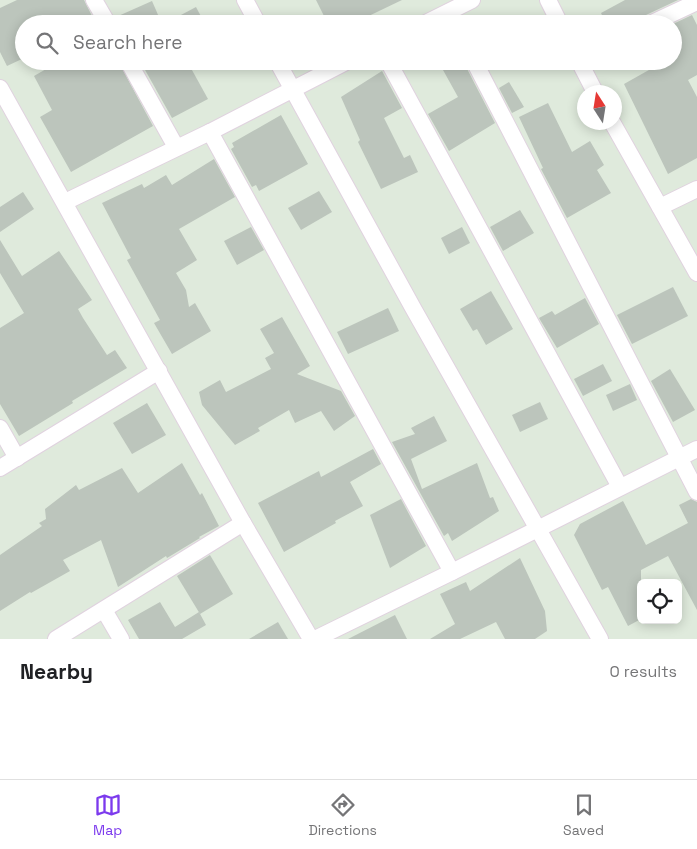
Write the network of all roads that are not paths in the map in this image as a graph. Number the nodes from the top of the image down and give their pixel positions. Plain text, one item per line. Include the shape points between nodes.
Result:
1 (94, 0) edge
2 (245, 0) edge
3 (472, 0) edge
4 (548, 0) edge
5 (697, 2) edge
6 (103, 15) edge
7 (253, 15) edge
8 (455, 15) edge
9 (556, 15) edge
10 (669, 15) edge
11 (133, 70) edge
12 (282, 70) edge
13 (330, 70) edge
14 (393, 70) edge
15 (479, 70) edge
16 (584, 70) edge
17 (592, 85) edge
18 (0, 88) edge
19 (292, 89) junction
20 (616, 130) edge
21 (210, 132) junction
22 (176, 147) junction
23 (697, 189) edge
24 (65, 202) junction
25 (660, 208) junction
26 (697, 273) edge
27 (159, 371) junction
28 (0, 428) edge
29 (697, 449) edge
30 (17, 458) junction
31 (679, 458) junction
32 (0, 468) edge
33 (620, 487) junction
34 (697, 492) edge
35 (242, 524) junction
36 (538, 528) junction
37 (452, 572) junction
38 (104, 610) junction
39 (56, 639) edge
40 (121, 639) edge
41 (311, 639) edge
42 (314, 639) edge
43 (600, 639) edge

1 - 6 street
2 - 7 street
3 - 8 street
4 - 9 street
5 - 10 street
11 - 22 street
12 - 19 street
13 - 19 street
14 - 33 street
15 - 31 street
16 - 17 street
18 - 24 street
19 - 21 street
19 - 36 street
20 - 25 street
21 - 22 street
21 - 37 street
22 - 24 street
23 - 25 street
24 - 27 street
25 - 26 street
27 - 30 street
27 - 35 street
28 - 30 street
29 - 31 street
30 - 32 street
31 - 33 street
31 - 34 street
33 - 36 street
35 - 38 street
35 - 41 street
36 - 37 street
36 - 43 street
37 - 42 street
38 - 39 street
38 - 40 street

